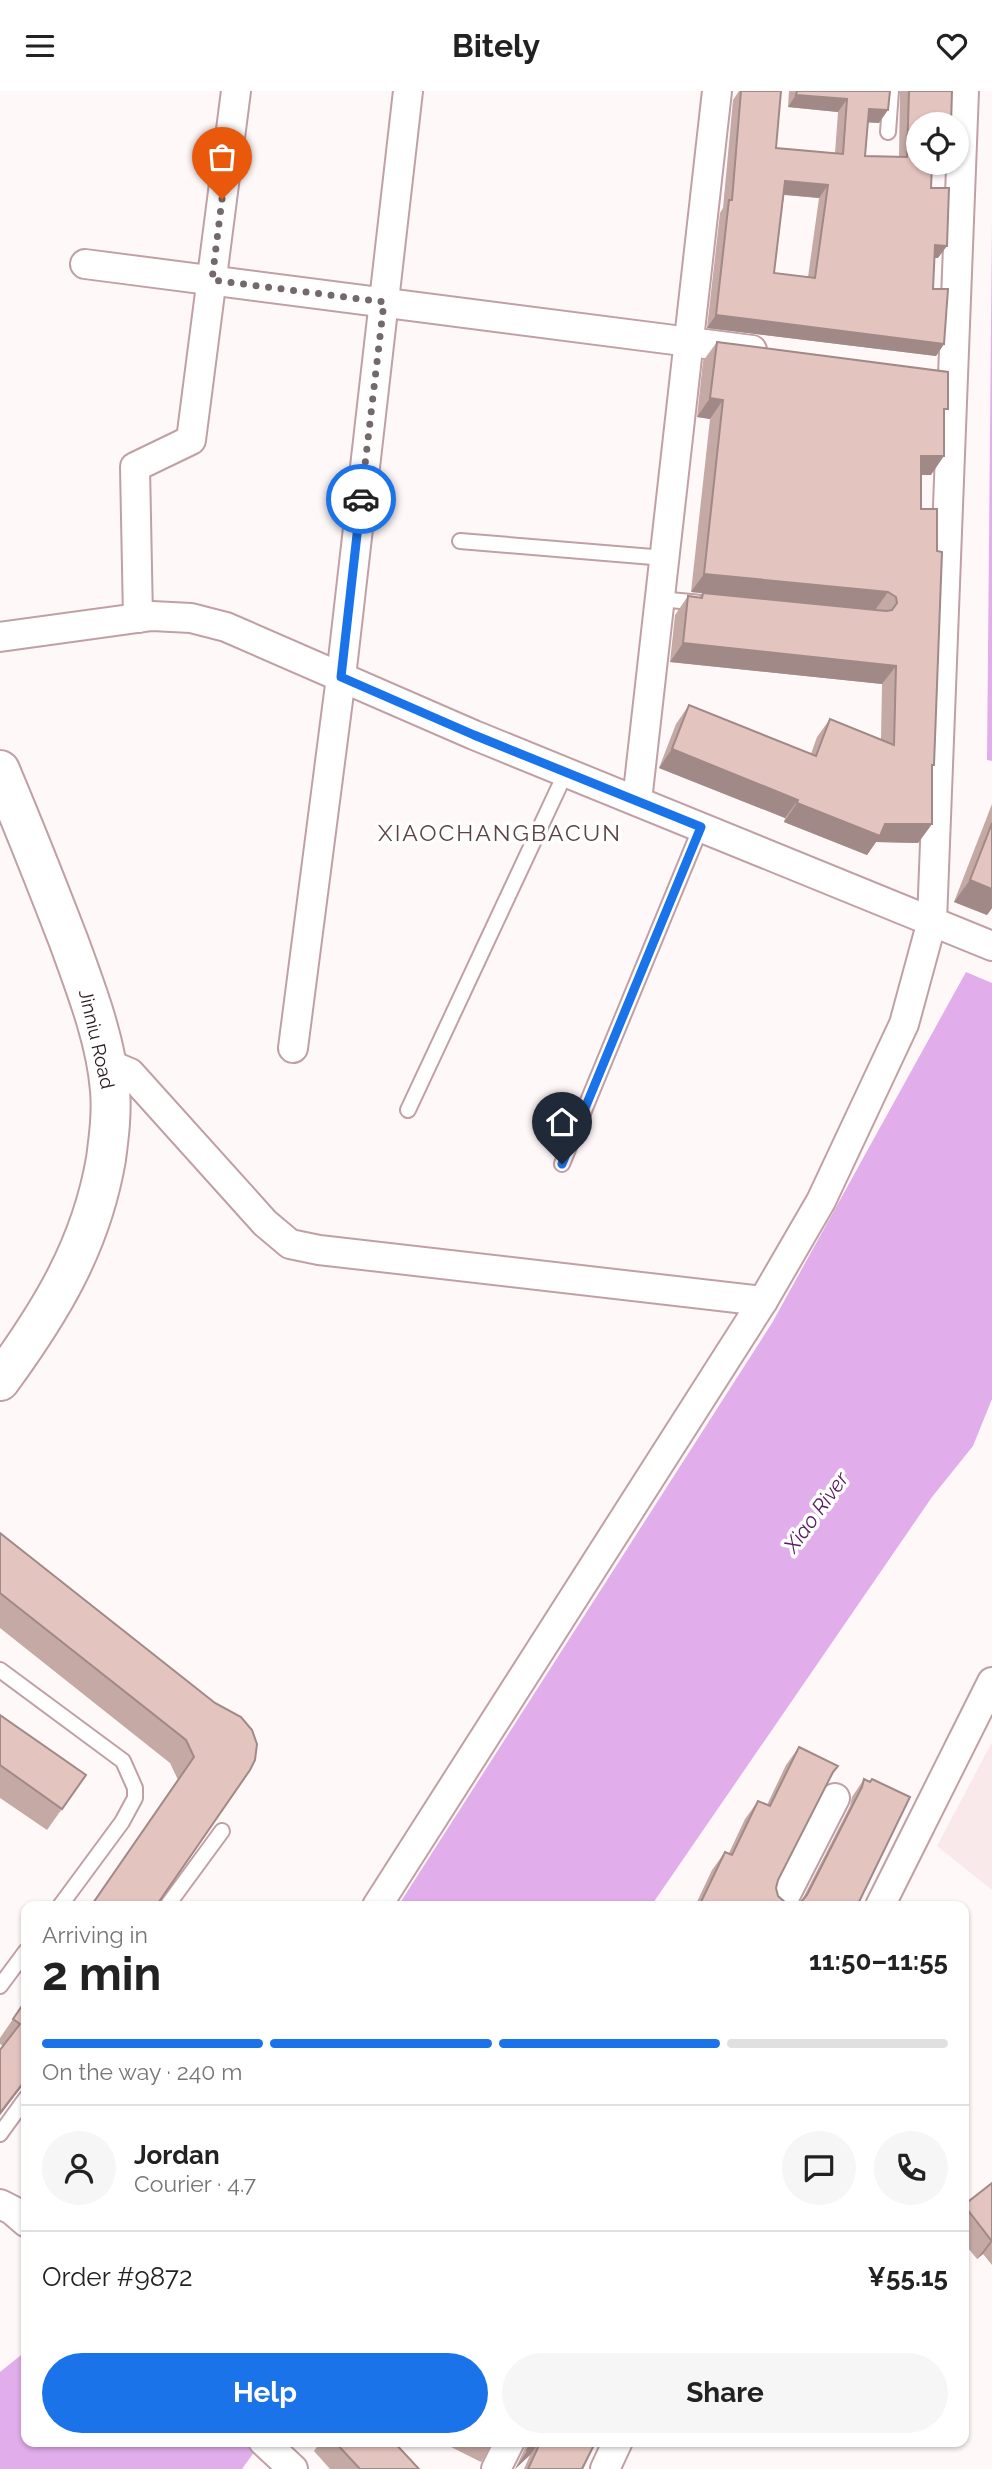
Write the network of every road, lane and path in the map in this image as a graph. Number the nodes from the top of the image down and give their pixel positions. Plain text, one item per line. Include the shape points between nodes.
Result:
1 (236, 91) edge
2 (408, 91) edge
3 (717, 91) edge
4 (891, 91) edge
5 (964, 91) edge
6 (888, 132) dead end
7 (85, 264) dead end
8 (212, 280) junction
9 (384, 302) junction
10 (689, 342) junction
11 (781, 354) edge
12 (460, 541) dead end
13 (665, 558) junction
14 (660, 599) junction
15 (714, 604) edge
16 (138, 618) junction
17 (0, 638) edge
18 (341, 677) junction
19 (0, 770) edge
20 (566, 772) junction
21 (637, 801) junction
22 (701, 827) junction
23 (940, 925) junction
24 (992, 946) edge
25 (293, 1048) dead end
26 (106, 1063) junction
27 (408, 1110) dead end
28 (562, 1164) dead end
29 (763, 1301) junction
30 (0, 1381) edge
31 (0, 1669) edge
32 (992, 1682) edge
33 (835, 1798) dead end
34 (222, 1831) edge
35 (64, 1901) edge
36 (171, 1901) edge
37 (380, 1901) edge
38 (783, 1901) edge
39 (882, 1901) edge
40 (21, 1958) edge
41 (0, 1986) edge
42 (21, 2105) edge
43 (0, 2134) edge
44 (0, 2204) edge
45 (21, 2219) edge
46 (269, 2447) edge
47 (507, 2447) edge
48 (615, 2447) edge
49 (290, 2468) edge
50 (496, 2469) edge
51 (605, 2469) edge

1 - 8 street
2 - 9 street
3 - 10 street
4 - 6 lane
5 - 23 street via 940,374
7 - 8 street
8 - 9 street
8 - 16 street via 191,440 135,467
9 - 10 street
9 - 18 street
10 - 11 street
10 - 13 street
12 - 13 lane
13 - 14 street
14 - 15 lane
14 - 21 street
16 - 17 street
16 - 18 street via 191,618 226,627
18 - 20 street
18 - 25 street
19 - 26 main road, Jinniu Road via 83,980
20 - 21 street
20 - 27 lane
21 - 22 street
22 - 23 street
22 - 28 lane
23 - 24 street
23 - 29 street via 904,1024 821,1201
26 - 29 street via 130,1073 265,1223 290,1244
26 - 30 main road, Jinniu Road via 110,1121 96,1208 57,1297
29 - 37 street
31 - 35 lane via 122,1761 135,1788 135,1798 122,1822
32 - 39 street
33 - 38 street
34 - 36 lane
40 - 41 lane
42 - 43 lane
44 - 45 street
46 - 49 street
47 - 50 street
48 - 51 street

